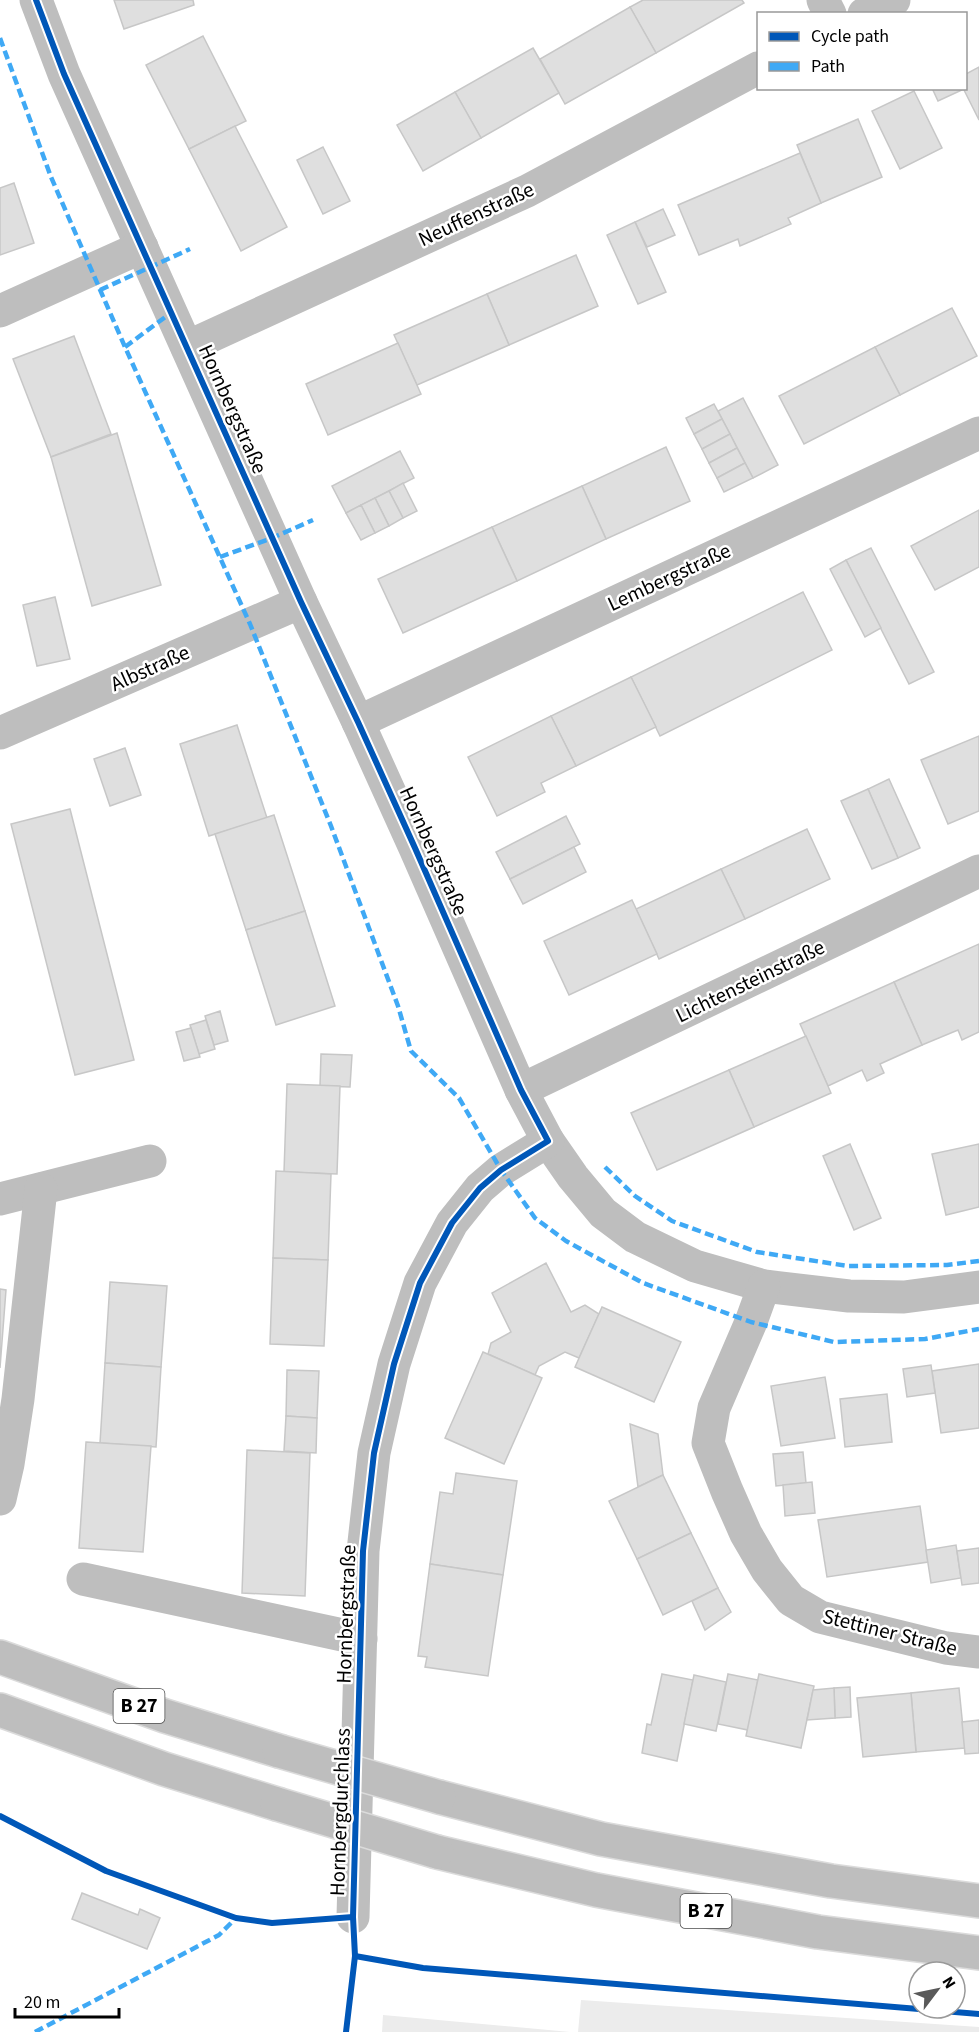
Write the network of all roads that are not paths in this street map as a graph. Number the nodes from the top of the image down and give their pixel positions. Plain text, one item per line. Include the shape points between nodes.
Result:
1 (36, 0) edge
2 (894, 0) edge
3 (868, 12) edge
4 (757, 69) edge
5 (142, 247) junction
6 (0, 311) edge
7 (187, 347) junction
8 (979, 433) edge
9 (301, 602) junction
10 (358, 722) junction
11 (0, 733) edge
12 (979, 871) edge
13 (520, 1090) junction
14 (548, 1141) junction
15 (150, 1161) dead end
16 (41, 1189) junction
17 (0, 1199) edge
18 (764, 1286) junction
19 (979, 1287) edge
20 (0, 1499) edge
21 (83, 1579) dead end
22 (361, 1639) junction
23 (979, 1652) edge
24 (0, 1657) edge
25 (360, 1708) joint
26 (0, 1710) edge
27 (979, 1901) edge
28 (353, 1917) dead end
29 (979, 1953) edge

1 - 5 main road, Hornbergstraße via 64,74
2 - 3 main road
4 - 7 main road, Neuffenstraße via 527,191
5 - 6 main road
5 - 7 main road, Hornbergstraße
7 - 9 main road, Hornbergstraße
8 - 10 main road, Lembergstraße
9 - 10 main road, Hornbergstraße
9 - 11 main road, Albstraße
10 - 13 main road, Hornbergstraße
12 - 13 main road, Lichtensteinstraße
13 - 14 main road, Hornbergstraße
14 - 18 main road via 603,1213 635,1236 695,1266
14 - 22 main road, Hornbergstraße via 480,1188 452,1223 420,1283 394,1364 374,1453 363,1551
15 - 16 main road
16 - 17 main road
16 - 20 main road via 18,1399
18 - 19 main road via 849,1296 904,1297
18 - 23 main road, Stettiner Straße via 714,1408 708,1443 767,1570 791,1600 820,1617 946,1648
21 - 22 main road
22 - 25 main road, Hornbergstraße
24 - 27 main road, B 27, bridge via 165,1716 279,1751 601,1839 831,1881
25 - 28 main road, Hornbergdurchlass
26 - 29 main road, B 27, bridge via 164,1769 437,1852 596,1890 795,1927

